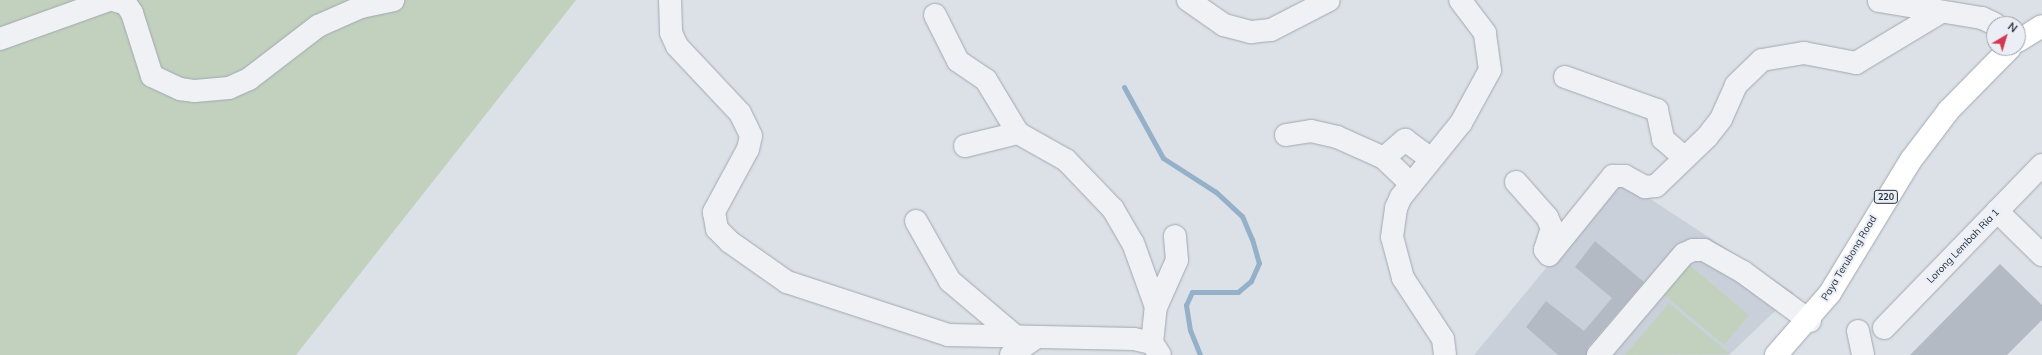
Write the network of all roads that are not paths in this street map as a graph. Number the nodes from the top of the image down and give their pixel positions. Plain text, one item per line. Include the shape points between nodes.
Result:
1 (109, 0) edge
2 (113, 0) edge
3 (393, 0) edge
4 (670, 0) edge
5 (1188, 0) edge
6 (1329, 0) edge
7 (1460, 0) edge
8 (1879, 1) dead end
9 (1941, 12) junction
10 (935, 14) dead end
11 (1984, 14) edge
12 (2042, 26) edge
13 (2026, 35) edge
14 (0, 39) edge
15 (2002, 56) edge
16 (1565, 77) dead end
17 (1018, 133) junction
18 (1286, 134) dead end
19 (965, 146) dead end
20 (1684, 157) junction
21 (1384, 158) junction
22 (1431, 159) junction
23 (2042, 165) edge
24 (1516, 182) dead end
25 (1410, 184) junction
26 (1997, 211) junction
27 (916, 221) dead end
28 (1175, 236) dead end
29 (2042, 255) edge
30 (1156, 307) junction
31 (1810, 321) junction
32 (1884, 328) dead end
33 (1858, 331) dead end
34 (1020, 344) edge
35 (1156, 349) edge
36 (1445, 355) edge
37 (1598, 355) edge
38 (1776, 355) edge
39 (1863, 355) edge

1 - 14 street
2 - 3 street via 126,4 132,13 152,76 168,85 195,91 228,88 249,79 318,26 361,7
4 - 34 street via 671,33 677,46 740,113 751,136 748,149 714,212 717,229 788,282 948,335
5 - 6 street via 1224,25 1251,32 1271,30
7 - 22 street via 1485,33 1490,70 1461,123
8 - 9 street
9 - 11 street
9 - 20 street via 1856,63 1804,53 1762,60 1736,85 1721,119 1707,138
10 - 17 street via 958,61 986,80
12 - 13 main road
15 - 31 main road, Paya Terubong Road / 220 via 1949,110 1911,160
16 - 20 street via 1657,110 1663,139
17 - 19 street
17 - 30 street via 1066,160 1113,209 1133,243
18 - 21 street via 1323,132
20 - 24 street via 1651,188 1625,176 1613,176 1549,255 1545,250 1552,228 1547,217
21 - 22 street via 1405,140
21 - 25 street
22 - 25 street
23 - 26 street, Lorong Lembah Ria 1
25 - 36 street via 1393,220 1397,261 1403,278 1443,339
26 - 29 street
26 - 32 street, Lorong Lembah Ria 1
27 - 34 street via 950,281
28 - 30 street via 1176,267
30 - 35 street
31 - 37 street via 1743,272 1704,250 1693,250 1684,254
31 - 38 main road, Paya Terubong Road / 220
33 - 39 street
34 - 35 street via 1134,339

